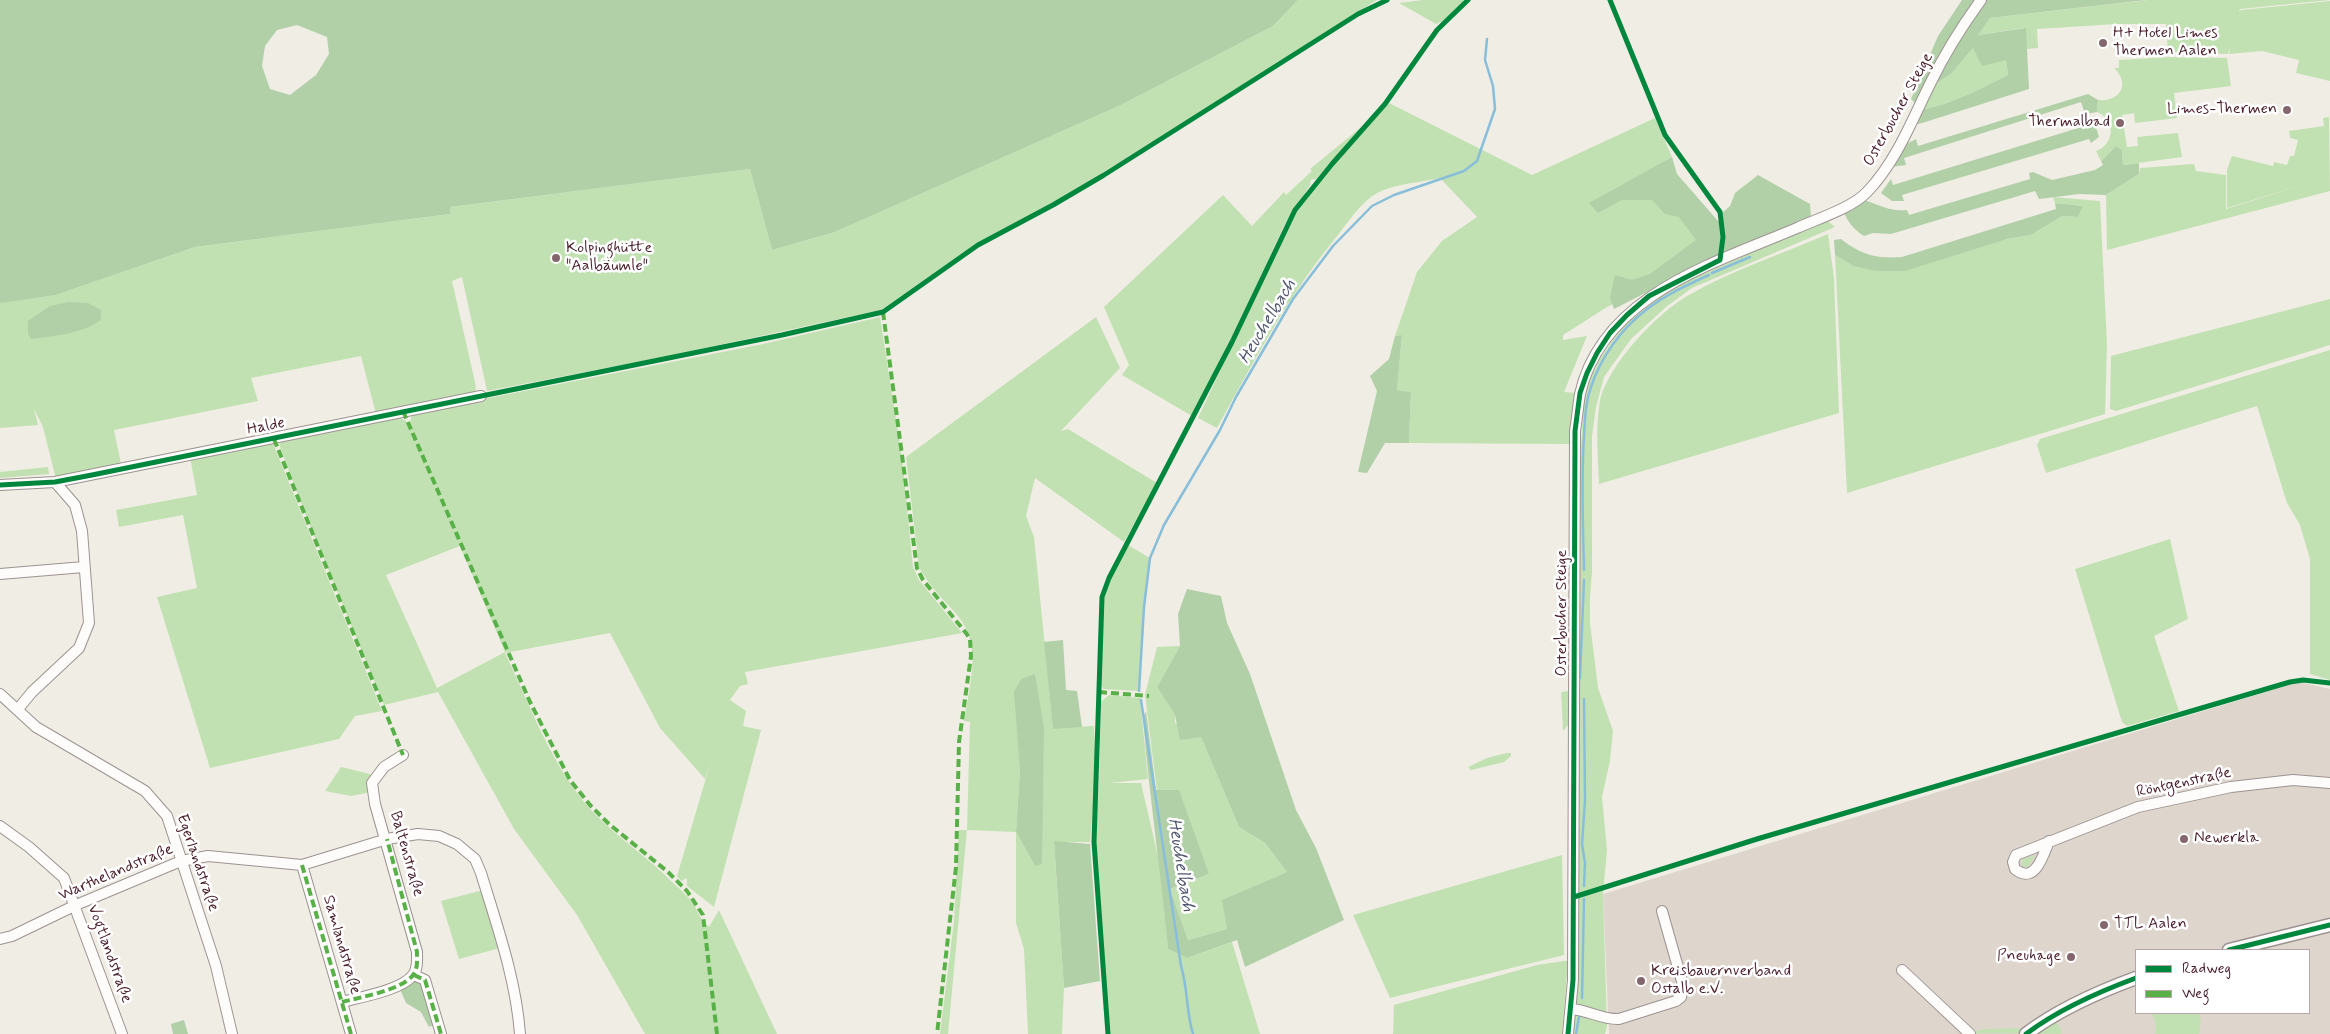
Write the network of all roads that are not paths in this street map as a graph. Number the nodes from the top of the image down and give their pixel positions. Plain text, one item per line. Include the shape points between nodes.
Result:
1 (1981, 0) edge
2 (481, 396) dead end
3 (55, 482) junction
4 (0, 485) edge
5 (84, 567) junction
6 (0, 574) edge
7 (0, 694) edge
8 (18, 709) junction
9 (403, 755) dead end
10 (2330, 783) edge
11 (0, 826) edge
12 (387, 840) junction
13 (2049, 841) dead end
14 (181, 861) junction
15 (302, 864) junction
16 (76, 905) junction
17 (1662, 911) dead end
18 (2330, 925) edge
19 (0, 939) edge
20 (2233, 949) edge
21 (1902, 970) dead end
22 (414, 975) junction
23 (2135, 978) edge
24 (342, 1002) junction
25 (1571, 1009) junction
26 (122, 1034) edge
27 (232, 1034) edge
28 (351, 1034) edge
29 (441, 1034) edge
30 (520, 1034) edge
31 (1568, 1034) edge
32 (1970, 1034) edge
33 (2026, 1034) edge

1 - 25 street, Osterbucher Steige via 1930,84 1908,131 1866,193 1649,296 1610,334 1597,353 1580,393 1575,431
2 - 3 street, Halde
3 - 4 street, Halde
3 - 5 street via 75,505 82,531
5 - 6 street
5 - 8 street via 89,624 79,648
7 - 8 street, Egerlandstraße
8 - 14 street, Egerlandstraße via 36,727 145,791 167,816
9 - 12 street, Baltenstraße via 384,767 372,783
10 - 13 street, Röntgenstraße via 2293,780 2231,787 2138,807
11 - 16 street, Vogtlandstraße via 64,878
12 - 15 street, Warthelandstraße
12 - 22 street, Baltenstraße via 417,952 418,964
12 - 30 street, Warthelandstraße via 418,834 439,836 457,844 475,859 482,873 510,974
14 - 15 street, Warthelandstraße via 208,856
14 - 16 street, Warthelandstraße
14 - 27 street, Egerlandstraße via 216,966
15 - 24 street, Samlandstraße
16 - 19 street, Warthelandstraße
16 - 26 street, Vogtlandstraße
17 - 25 street via 1683,985 1681,997 1619,1020
18 - 20 street
21 - 32 street
22 - 24 street via 404,984
22 - 29 street via 424,980
23 - 33 street via 2065,1009
24 - 28 street, Samlandstraße
25 - 31 street, Osterbucher Steige

